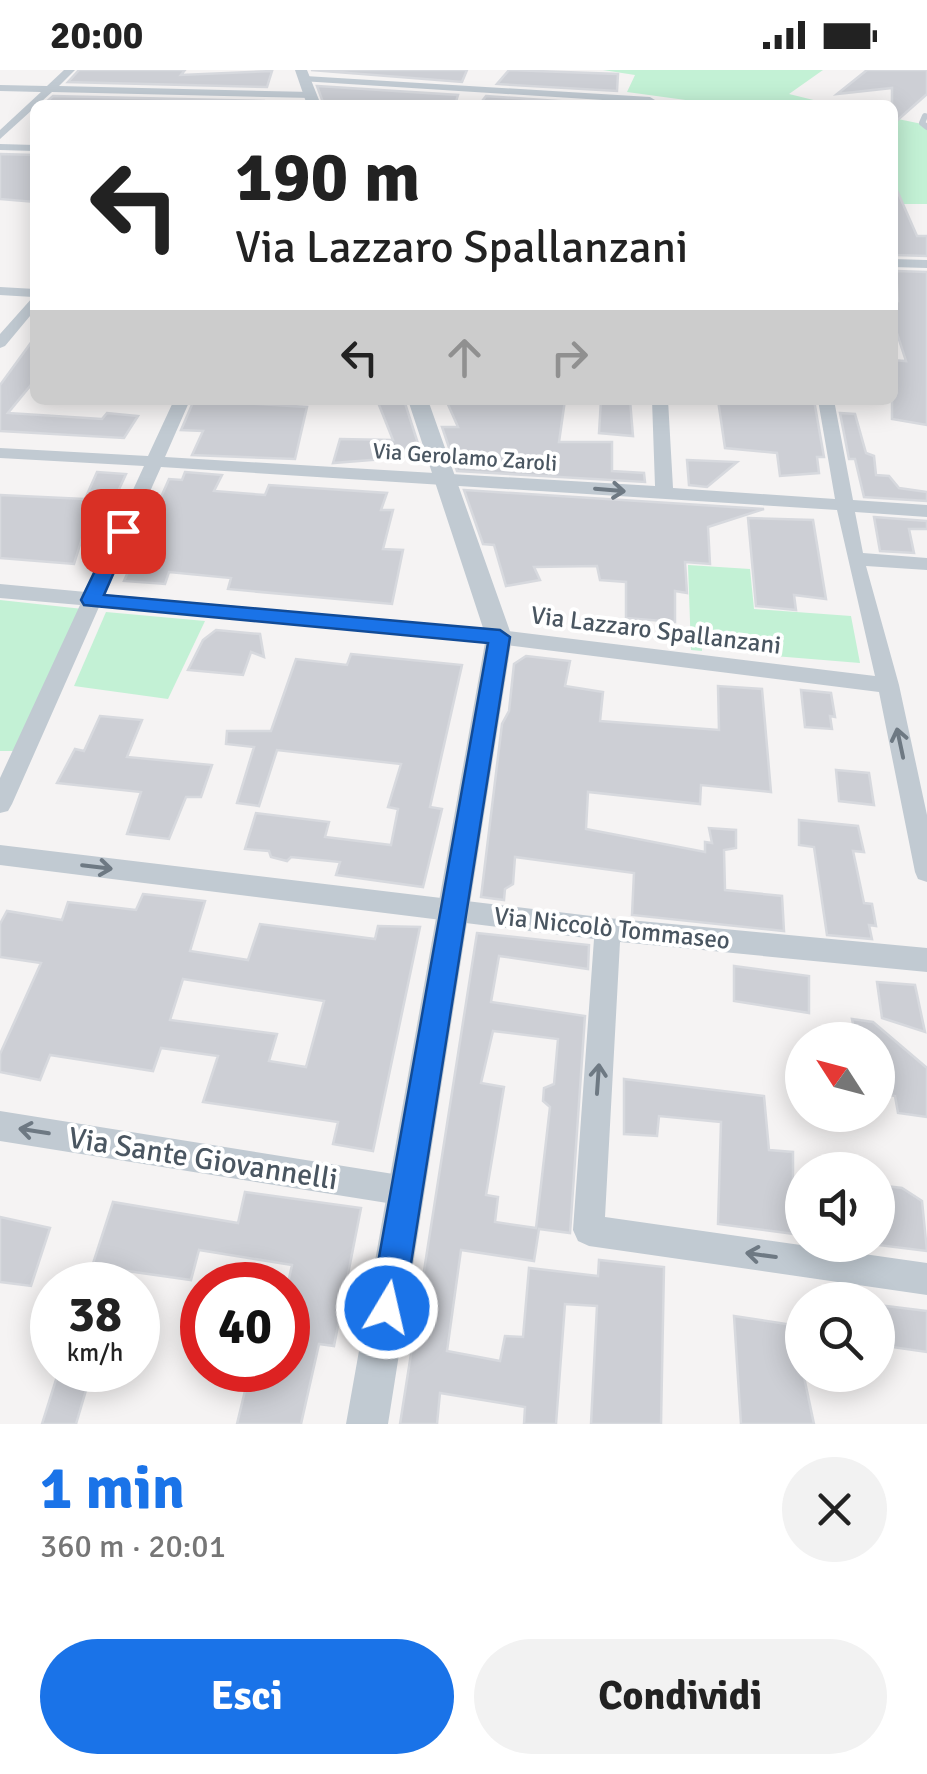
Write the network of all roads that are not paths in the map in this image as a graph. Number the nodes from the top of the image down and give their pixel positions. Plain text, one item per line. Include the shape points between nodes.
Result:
1 (70, 70) edge
2 (383, 70) edge
3 (303, 74) edge
4 (218, 81) dead end
5 (378, 82) junction
6 (0, 88) edge
7 (51, 88) junction
8 (209, 92) junction
9 (38, 100) edge
10 (202, 100) edge
11 (312, 100) edge
12 (636, 100) edge
13 (30, 108) edge
14 (925, 116) edge
15 (927, 126) edge
16 (0, 136) edge
17 (0, 147) edge
18 (30, 148) edge
19 (898, 262) edge
20 (927, 264) edge
21 (0, 291) edge
22 (30, 293) edge
23 (30, 307) edge
24 (0, 343) edge
25 (180, 405) edge
26 (420, 405) edge
27 (660, 405) edge
28 (827, 405) edge
29 (0, 453) edge
30 (154, 462) junction
31 (443, 476) junction
32 (664, 494) junction
33 (847, 505) junction
34 (927, 510) edge
35 (854, 559) junction
36 (927, 564) edge
37 (0, 591) edge
38 (92, 600) junction
39 (500, 637) junction
40 (888, 684) junction
41 (0, 804) edge
42 (0, 855) edge
43 (927, 872) edge
44 (455, 910) junction
45 (608, 928) junction
46 (927, 960) edge
47 (0, 1126) edge
48 (406, 1191) junction
49 (927, 1278) edge
50 (368, 1424) edge

1 - 7 street
2 - 5 street
3 - 5 street
3 - 11 street
4 - 8 street
5 - 12 street
6 - 7 street
7 - 8 street
7 - 9 street
8 - 10 street
8 - 11 street
13 - 16 street
14 - 15 lane
17 - 18 street
19 - 20 street
21 - 22 street
23 - 24 street
25 - 30 street
26 - 31 street
27 - 32 street
28 - 33 street
29 - 30 street, Via Gerolamo Zaroli
30 - 31 street, Via Gerolamo Zaroli
30 - 38 street
31 -> 32 street, Via Gerolamo Zaroli
31 - 39 street
32 - 33 street, Via Gerolamo Zaroli
33 - 34 street, Via Gerolamo Zaroli
33 - 35 street
35 - 36 street
35 - 40 street
37 - 38 street, Via Lazzaro Spallanzani
38 - 39 street, Via Lazzaro Spallanzani
38 - 41 street
39 - 40 street, Via Lazzaro Spallanzani
39 - 44 street
43 -> 40 street
42 -> 44 street, Via Niccolò Tommaseo
44 - 45 street, Via Niccolò Tommaseo
44 - 48 street
45 - 46 street, Via Niccolò Tommaseo
49 -> 45 street via 589,1230
48 -> 47 street, Via Sante Giovannelli
48 - 50 street

